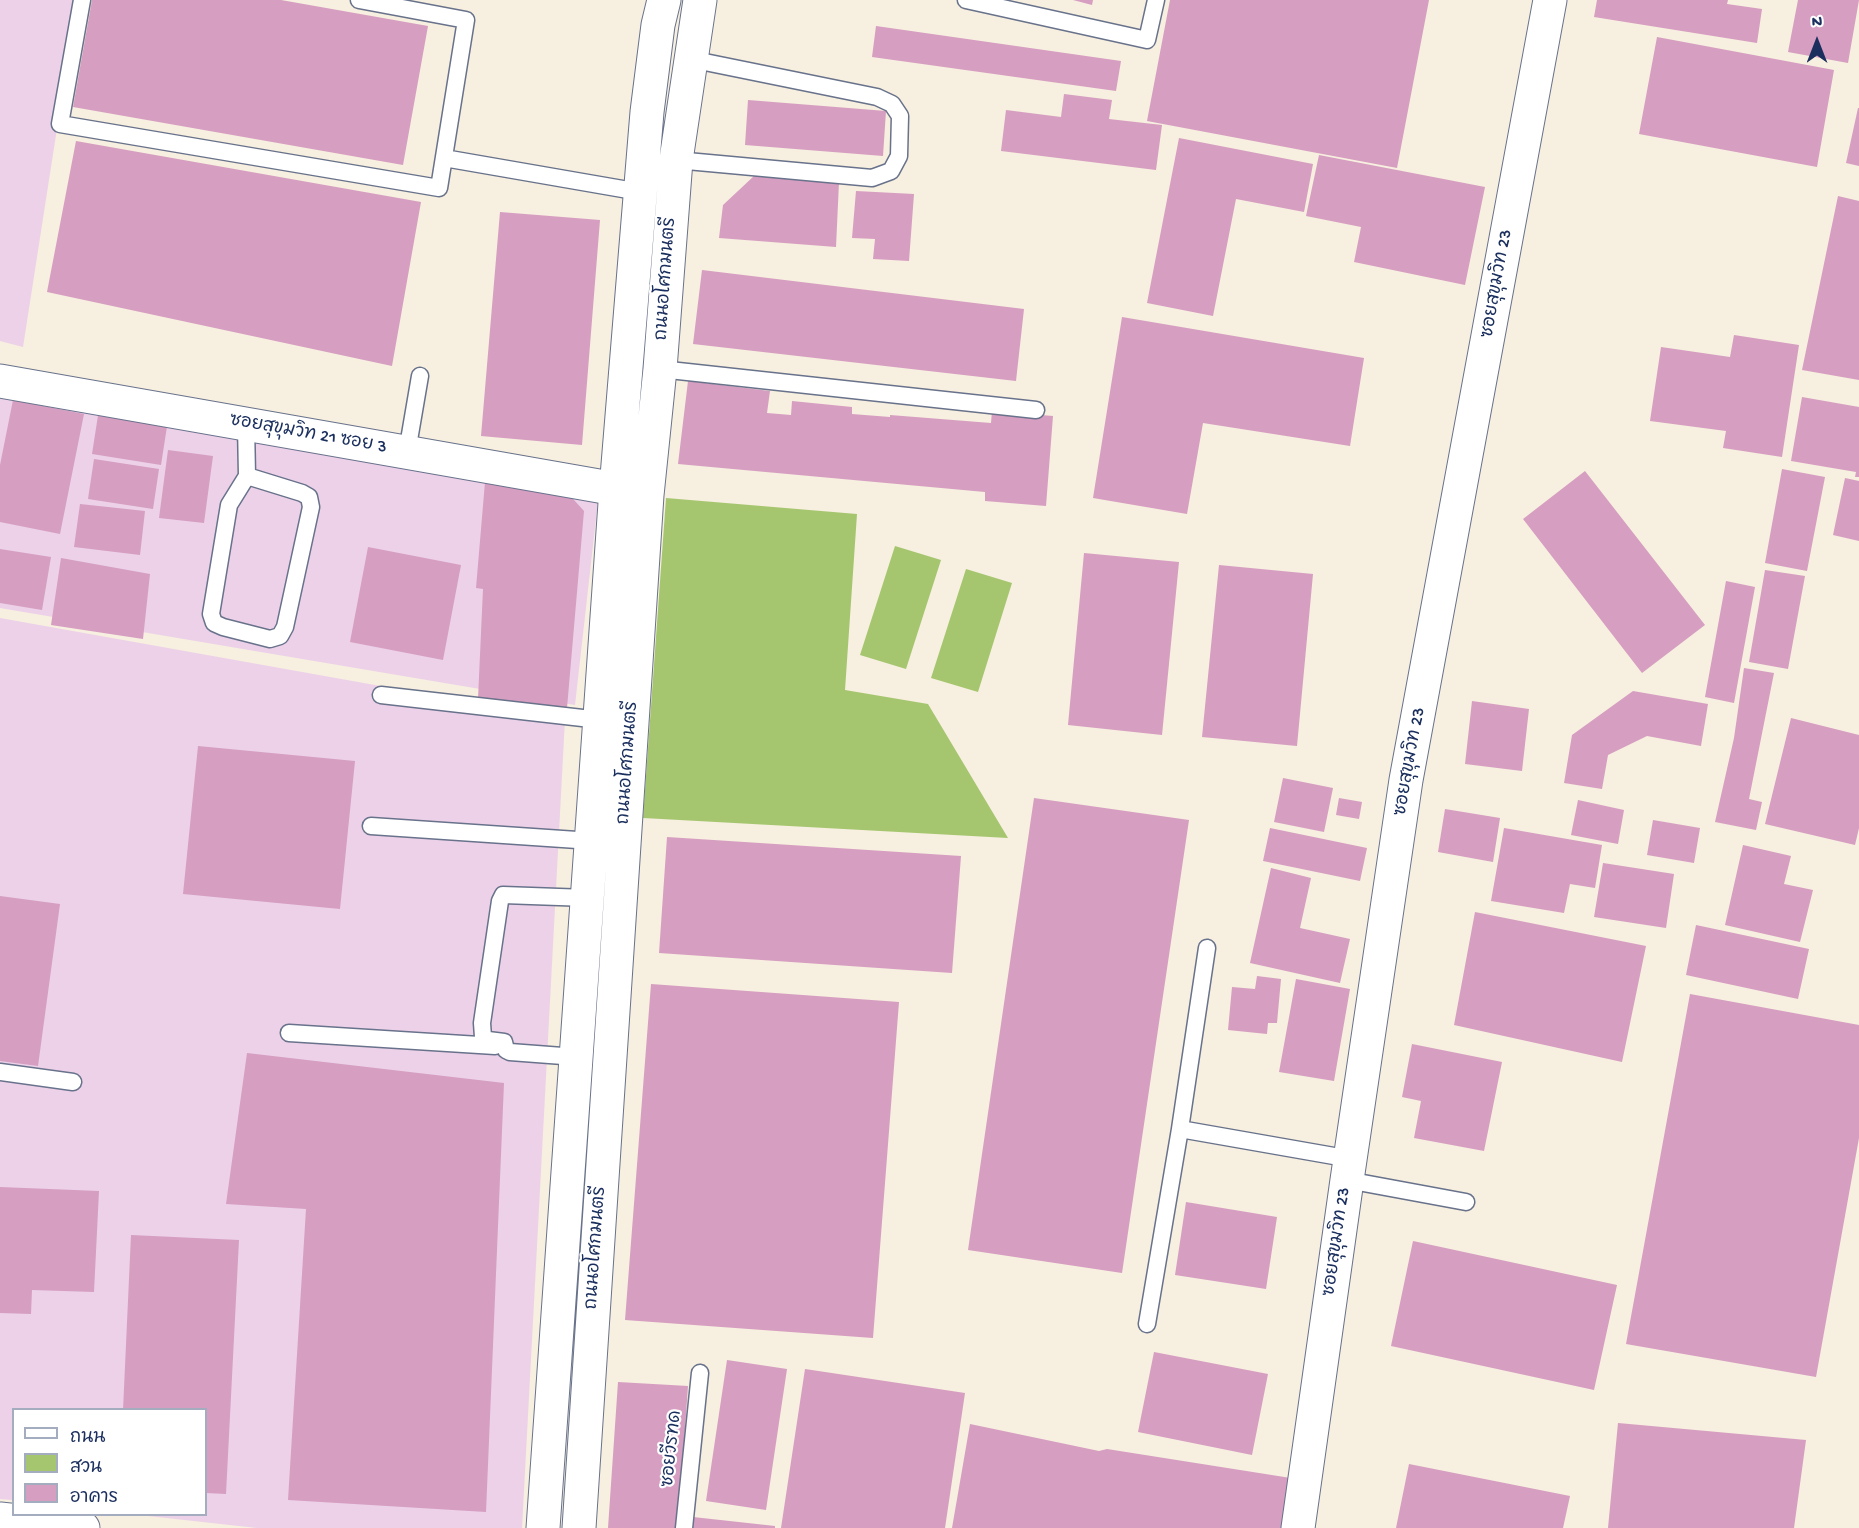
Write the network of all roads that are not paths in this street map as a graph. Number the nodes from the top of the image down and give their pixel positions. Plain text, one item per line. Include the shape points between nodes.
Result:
1 (82, 0) edge
2 (359, 0) edge
3 (663, 0) edge
4 (700, 0) edge
5 (966, 0) edge
6 (1156, 0) edge
7 (1550, 0) edge
8 (690, 59) junction
9 (444, 158) junction
10 (676, 160) junction
11 (640, 192) junction
12 (660, 369) junction
13 (420, 376) dead end
14 (0, 381) edge
15 (1036, 410) dead end
16 (246, 424) junction
17 (406, 452) junction
18 (248, 476) junction
19 (616, 489) junction
20 (381, 695) dead end
21 (600, 720) junction
22 (371, 826) dead end
23 (592, 841) junction
24 (587, 898) junction
25 (1207, 948) dead end
26 (289, 1033) dead end
27 (505, 1046) junction
28 (576, 1057) junction
29 (0, 1072) edge
30 (73, 1082) dead end
31 (1180, 1129) junction
32 (1349, 1169) junction
33 (1466, 1202) dead end
34 (1147, 1324) dead end
35 (700, 1373) dead end
36 (0, 1519) edge
37 (83, 1528) edge
38 (543, 1528) edge
39 (579, 1528) edge
40 (684, 1528) edge
41 (1299, 1528) edge

1 - 9 lane via 60,124 439,188
2 - 9 lane via 465,20
3 - 11 main road, ถนนอโศกมนตรี
4 - 8 main road, ถนนอโศกมนตรี
5 - 6 lane via 1147,40
7 - 32 main road, ซอยสุขุมวิท 23 via 1406,780
8 - 10 main road, ถนนอโศกมนตรี
8 - 10 lane via 892,104 900,116 899,156 891,171 872,178
9 - 11 lane
10 - 12 main road, ถนนอโศกมนตรี
11 - 19 main road, ถนนอโศกมนตรี
12 - 15 lane
12 - 39 main road, ถนนอโศกมนตรี via 647,495
13 - 17 lane
14 - 16 main road, ซอยสุขุมวิท 21 ซอย 3
16 - 17 main road, ซอยสุขุมวิท 21 ซอย 3
16 - 18 lane
17 - 19 main road, ซอยสุขุมวิท 21 ซอย 3
18 - 18 lane via 229,505 211,614 214,623 223,627 270,639 280,636 285,627 311,507 309,497 302,493
19 - 21 main road, ถนนอโศกมนตรี
20 - 21 lane
21 - 23 main road, ถนนอโศกมนตรี
22 - 23 lane
23 - 24 main road, ถนนอโศกมนตรี
24 - 27 lane via 512,893 501,897 482,1032 483,1037
24 - 28 main road, ถนนอโศกมนตรี
25 - 31 lane
26 - 27 lane
27 - 28 lane via 510,1052
28 - 38 main road, ถนนอโศกมนตรี
29 - 30 lane
31 - 32 lane
31 - 34 lane
32 - 33 lane
32 - 41 main road, ซอยสุขุมวิท 23
35 - 40 lane, ซอยวีรทด
36 - 37 main road

